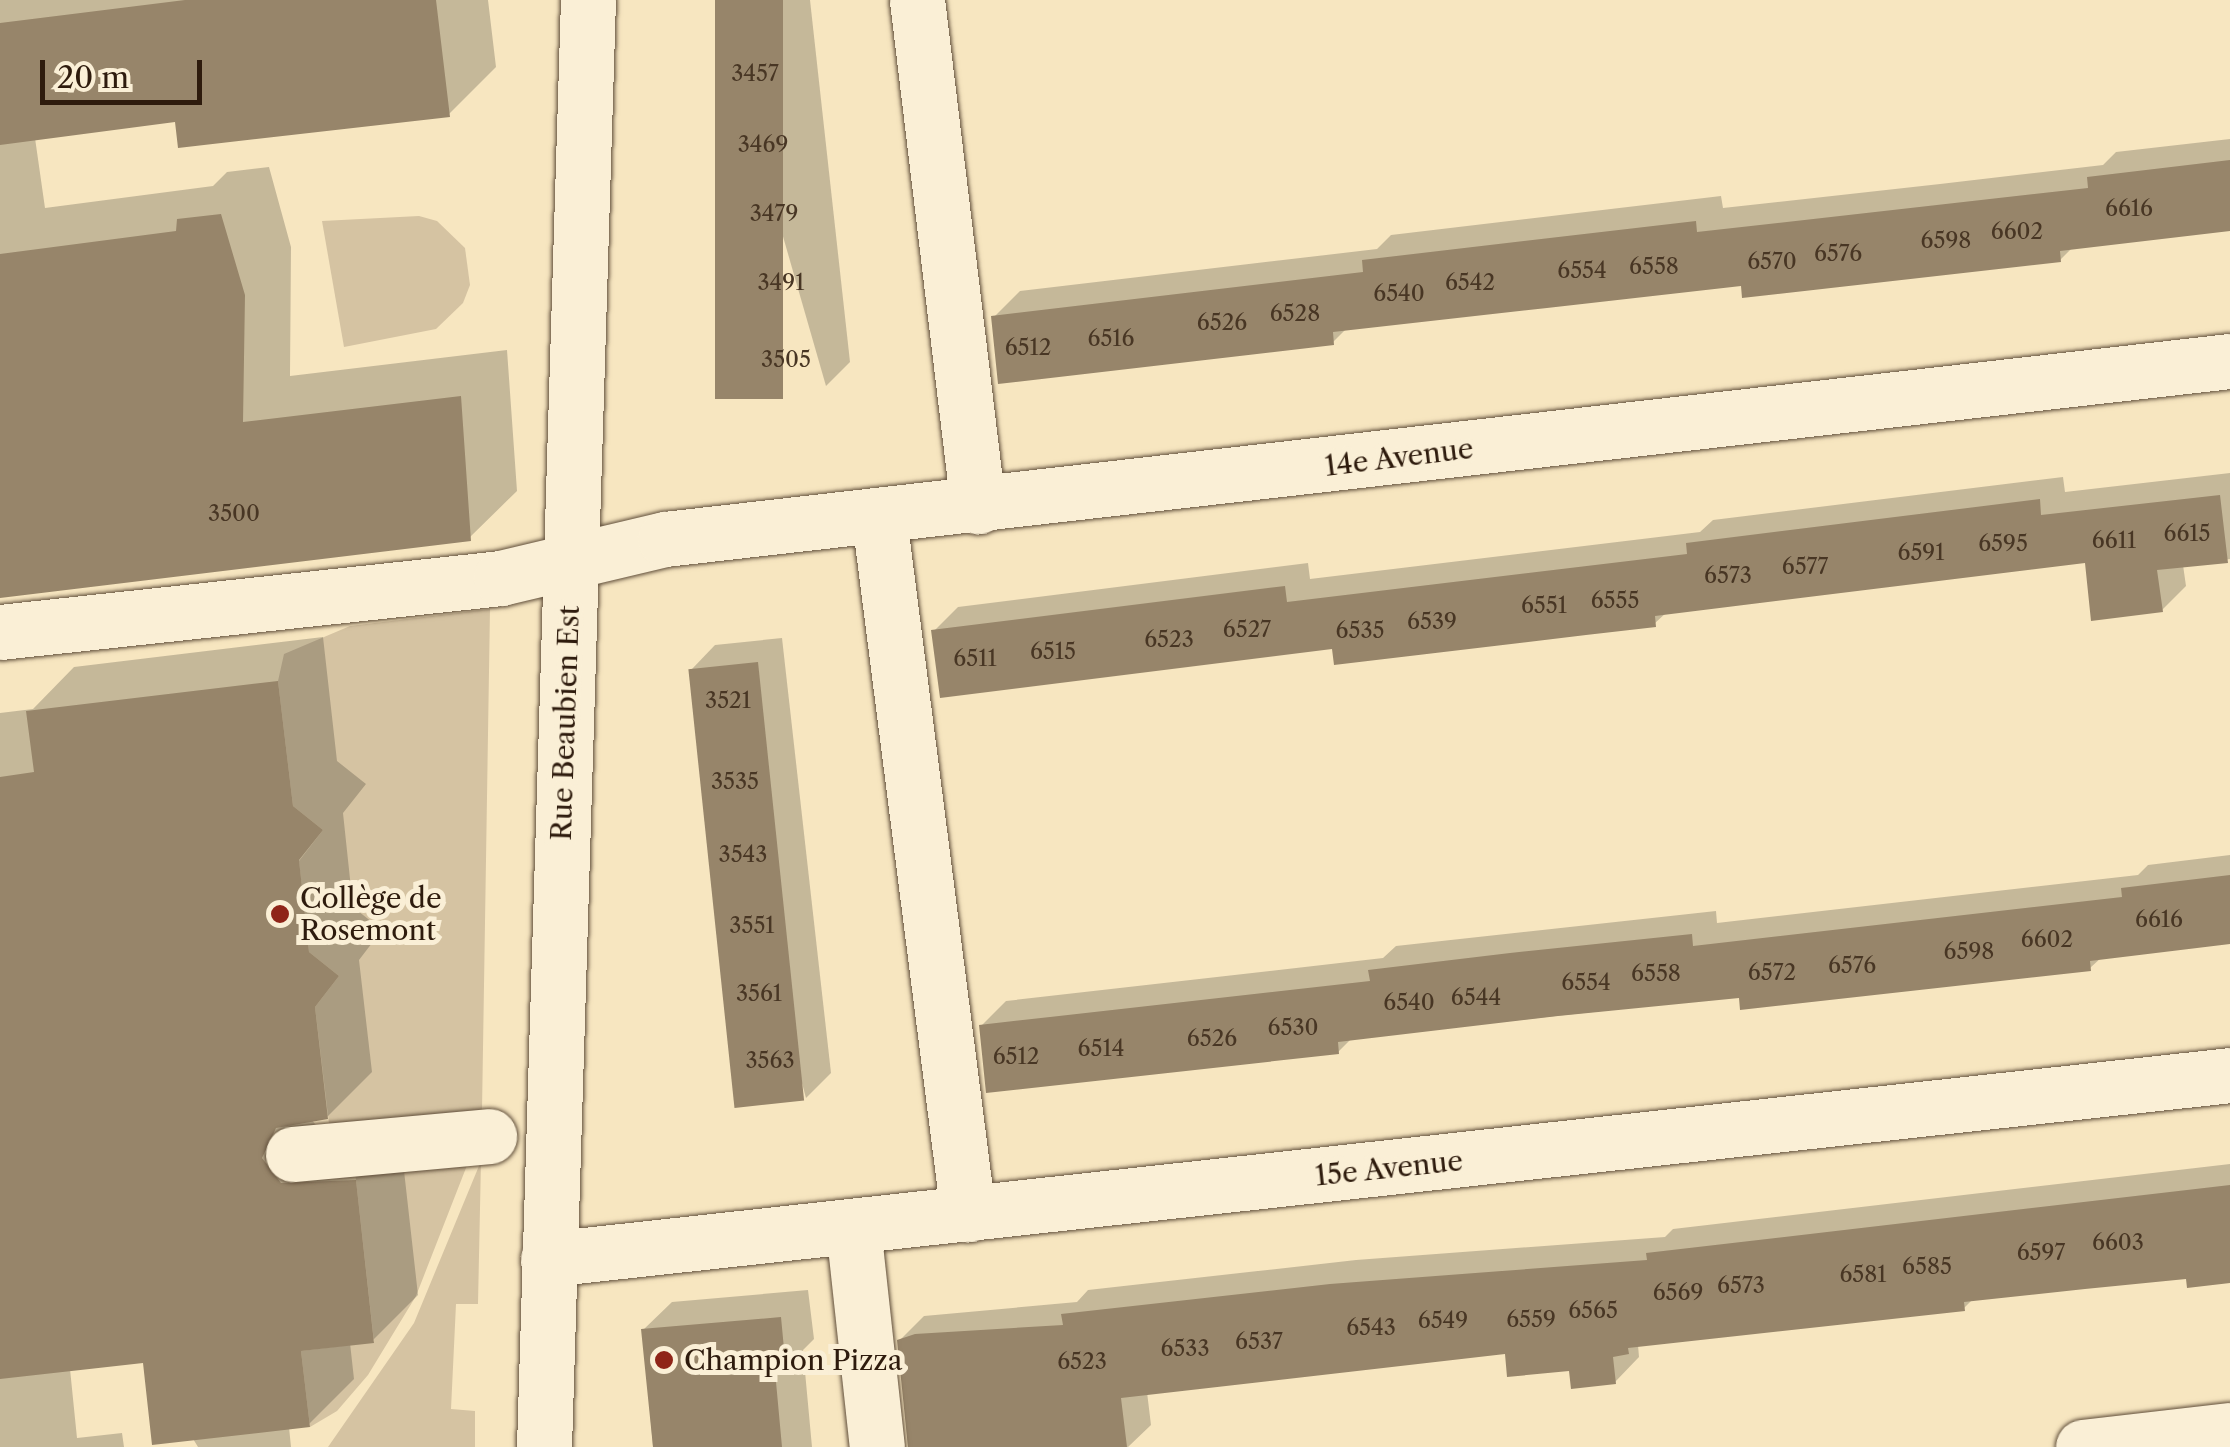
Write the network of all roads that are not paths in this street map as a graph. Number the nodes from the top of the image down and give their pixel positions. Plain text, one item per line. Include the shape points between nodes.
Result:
1 (588, 0) edge
2 (917, 0) edge
3 (2230, 361) edge
4 (978, 506) junction
5 (879, 518) junction
6 (570, 561) junction
7 (0, 632) edge
8 (2230, 1075) edge
9 (489, 1136) dead end
10 (294, 1154) dead end
11 (968, 1214) junction
12 (853, 1227) junction
13 (548, 1259) junction
14 (2230, 1430) edge
15 (544, 1447) edge
16 (877, 1447) edge
17 (2083, 1447) edge

1 - 6 street, Rue Beaubien Est
2 - 4 street
3 - 4 street, 14e Avenue
4 - 5 street, 14e Avenue
5 - 6 street, 14e Avenue via 665,539
5 - 11 street
6 - 7 street, 14e Avenue via 502,578
6 - 13 street, Rue Beaubien Est
8 - 11 street, 15e Avenue
9 - 10 street
11 - 12 street, 15e Avenue
12 - 13 street, 15e Avenue
12 - 16 street
13 - 15 street, Rue Beaubien Est
14 - 17 street

